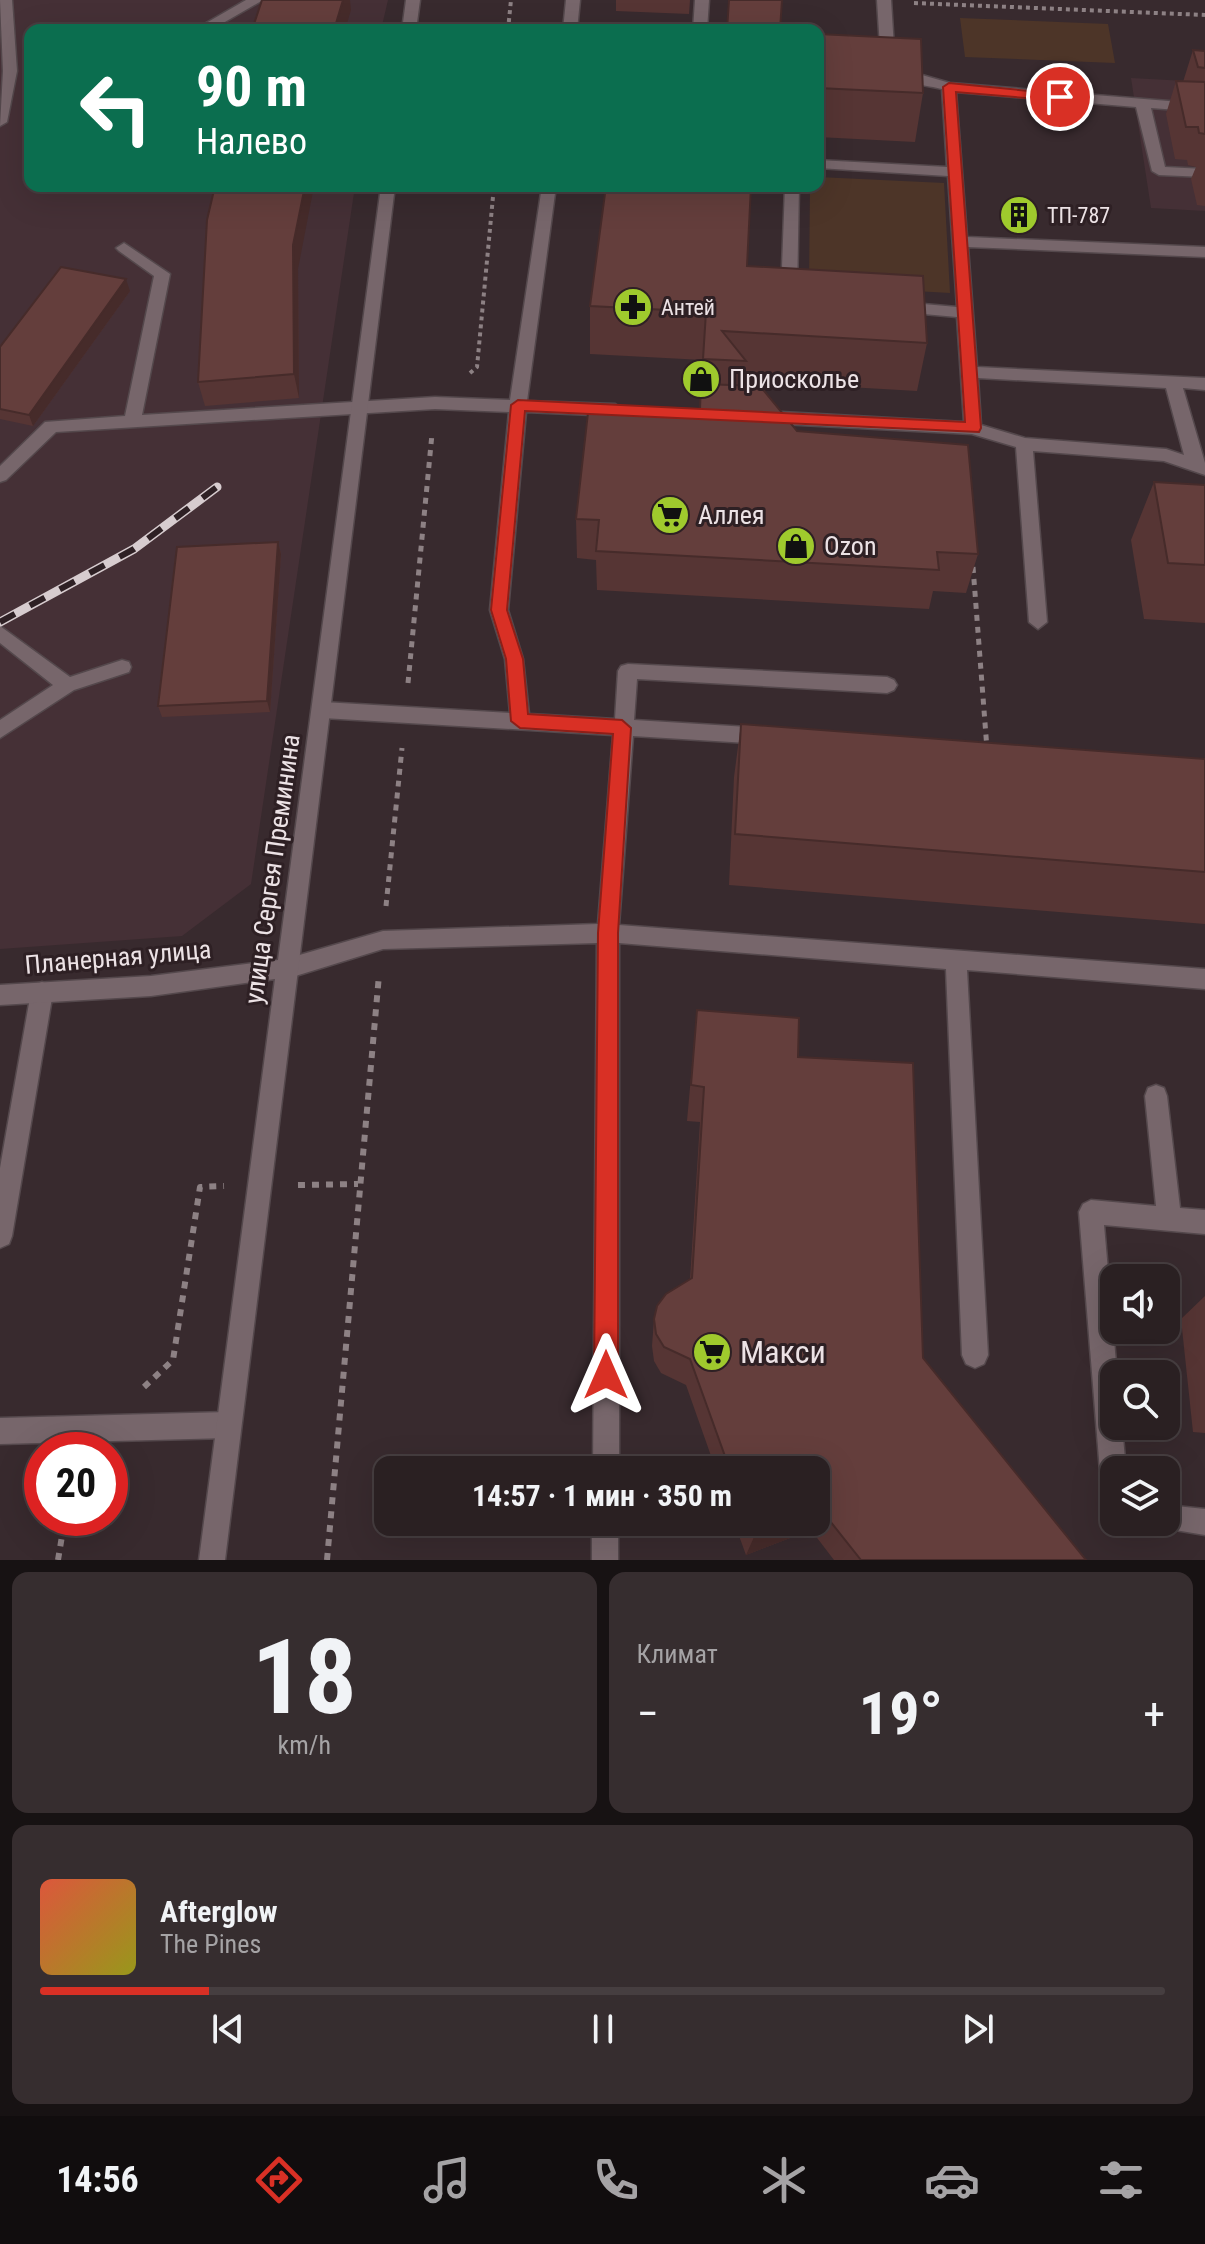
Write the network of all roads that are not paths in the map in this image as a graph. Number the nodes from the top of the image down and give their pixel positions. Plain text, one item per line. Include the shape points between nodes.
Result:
1 (5, 0) edge
2 (256, 0) edge
3 (413, 0) edge
4 (573, 0) edge
5 (702, 0) edge
6 (884, 1) edge
7 (212, 24) edge
8 (410, 24) edge
9 (571, 24) edge
10 (700, 24) edge
11 (949, 87) junction
12 (1143, 105) junction
13 (1205, 108) edge
14 (0, 122) edge
15 (824, 164) edge
16 (954, 172) junction
17 (1205, 173) edge
18 (387, 192) edge
19 (548, 192) edge
20 (792, 192) edge
21 (962, 242) junction
22 (124, 248) dead end
23 (1205, 252) edge
24 (804, 299) edge
25 (878, 305) edge
26 (967, 313) junction
27 (970, 372) junction
28 (1173, 382) junction
29 (1205, 384) edge
30 (518, 405) junction
31 (359, 408) junction
32 (628, 411) edge
33 (738, 416) edge
34 (132, 421) junction
35 (973, 428) junction
36 (1024, 444) junction
37 (1200, 467) edge
38 (0, 476) edge
39 (1038, 622) dead end
40 (0, 633) edge
41 (122, 667) dead end
42 (67, 685) junction
43 (887, 685) dead end
44 (323, 710) junction
45 (520, 721) junction
46 (622, 728) junction
47 (0, 730) edge
48 (781, 737) edge
49 (608, 933) junction
50 (956, 959) junction
51 (289, 968) junction
52 (1205, 979) edge
53 (42, 992) junction
54 (0, 995) edge
55 (1156, 1096) dead end
56 (1169, 1218) junction
57 (1205, 1222) edge
58 (0, 1236) edge
59 (975, 1355) dead end
60 (228, 1425) junction
61 (0, 1431) edge
62 (606, 1456) edge
63 (1112, 1456) edge
64 (1180, 1519) edge
65 (1205, 1522) edge
66 (605, 1536) edge
67 (212, 1560) edge
68 (605, 1560) edge

1 - 14 street via 10,71
2 - 7 street
3 - 8 street
4 - 9 street
5 - 10 street
6 - 11 street via 881,76 915,77
11 - 12 street
11 - 16 street
12 - 13 street
12 - 17 street via 1159,171
15 - 16 street
16 - 21 street
18 - 31 street, улица Сергея Преминина
19 - 30 street
20 - 24 street via 789,298
21 - 23 street
21 - 26 street
22 - 34 street via 162,274
25 - 26 street
26 - 27 street
27 - 28 street
27 - 35 street
28 - 29 street
28 - 37 street
30 - 31 street
30 - 32 street
30 - 45 street via 499,610 514,659
31 - 34 street
31 - 44 street, улица Сергея Преминина
33 - 35 street
34 - 38 street via 51,426
35 - 36 street
36 - 37 street via 1166,455
36 - 39 street
40 - 42 street
41 - 42 street
42 - 47 street
43 - 46 street via 628,671
44 - 45 street
44 - 51 street, улица Сергея Преминина
45 - 46 street
46 - 48 street
46 - 49 street
49 - 50 street, Планерная улица
49 - 51 street, Планерная улица via 383,940
49 - 62 street
50 - 52 street, Планерная улица
50 - 59 street
51 - 53 street, Планерная улица via 151,986
51 - 60 street, улица Сергея Преминина
53 - 54 street, Планерная улица
53 - 58 street
55 - 56 street
56 - 57 street
56 - 63 street via 1091,1212
60 - 61 street
60 - 67 street, улица Сергея Преминина
64 - 65 street
66 - 68 street

